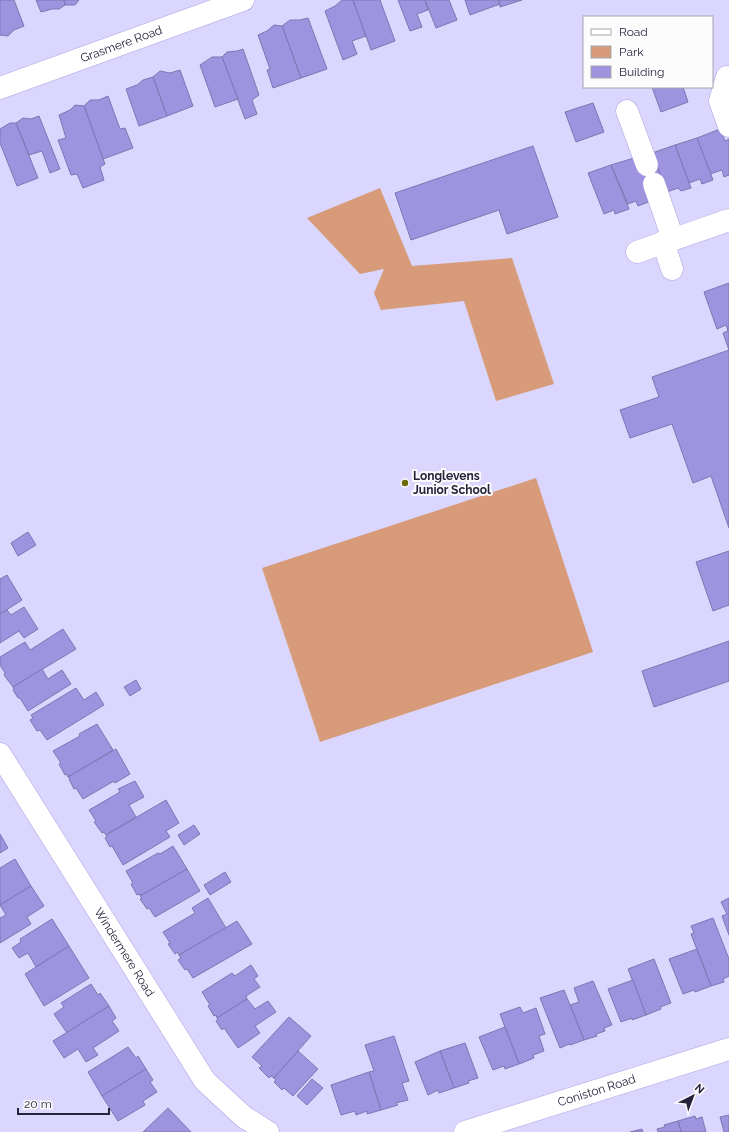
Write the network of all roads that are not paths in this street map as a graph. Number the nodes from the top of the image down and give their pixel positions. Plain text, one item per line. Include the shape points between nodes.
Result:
1 (243, 0) edge
2 (727, 77) dead end
3 (0, 88) edge
4 (628, 111) dead end
5 (729, 126) edge
6 (729, 220) edge
7 (668, 241) junction
8 (637, 252) dead end
9 (672, 269) dead end
10 (0, 754) edge
11 (729, 1049) edge
12 (268, 1132) edge
13 (465, 1132) edge

1 - 3 street, Grasmere Road
2 - 5 street via 720,101
4 - 7 street via 650,174
6 - 7 street
7 - 8 street
7 - 9 street
10 - 12 street, Windermere Road via 205,1080 244,1117
11 - 13 street, Coniston Road

